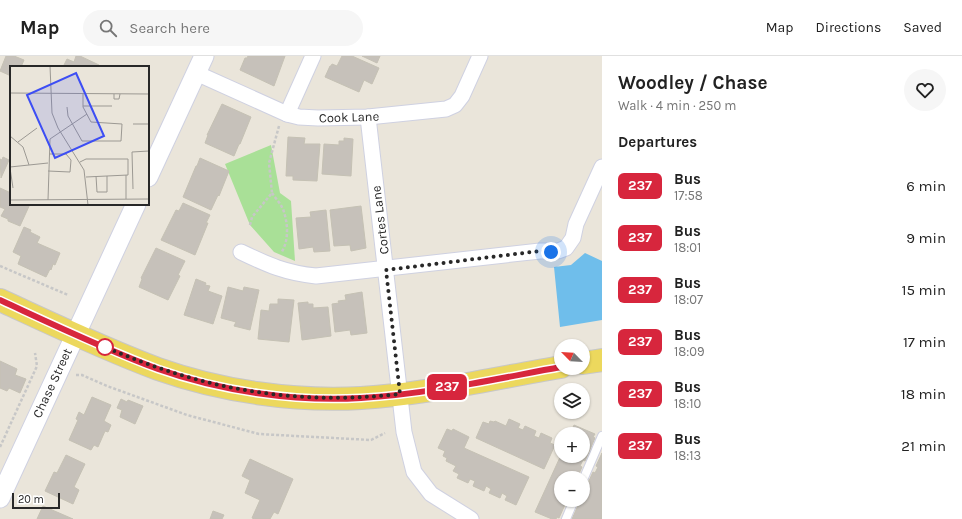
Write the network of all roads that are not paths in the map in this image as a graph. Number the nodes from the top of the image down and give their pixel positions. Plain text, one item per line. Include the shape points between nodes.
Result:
1 (313, 56) edge
2 (480, 56) edge
3 (200, 64) edge
4 (368, 117) junction
5 (283, 119) junction
6 (602, 167) edge
7 (149, 176) edge
8 (136, 205) edge
9 (241, 252) dead end
10 (386, 270) junction
11 (0, 300) edge
12 (75, 334) junction
13 (602, 360) edge
14 (590, 362) edge
15 (554, 368) edge
16 (400, 394) junction
17 (602, 436) edge
18 (587, 471) edge
19 (0, 498) edge
20 (571, 507) edge
21 (471, 519) edge
22 (566, 519) edge

1 - 5 street
2 - 4 street, Cook Lane via 462,96 455,105 446,109
3 - 5 street, Cook Lane
3 - 7 street
4 - 5 street, Cook Lane
4 - 10 street, Cortes Lane
6 - 10 street via 576,224 573,238 566,248 558,251
8 - 12 street, Chase Street
9 - 10 street via 295,274 316,276
10 - 16 street, Cortes Lane
11 - 12 main road
12 - 16 main road via 159,369 197,381 238,389 318,398
12 - 19 street, Chase Street
13 - 14 main road
15 - 16 main road
16 - 21 street, Cortes Lane via 404,432 414,472 431,494
17 - 18 lane
20 - 22 lane

